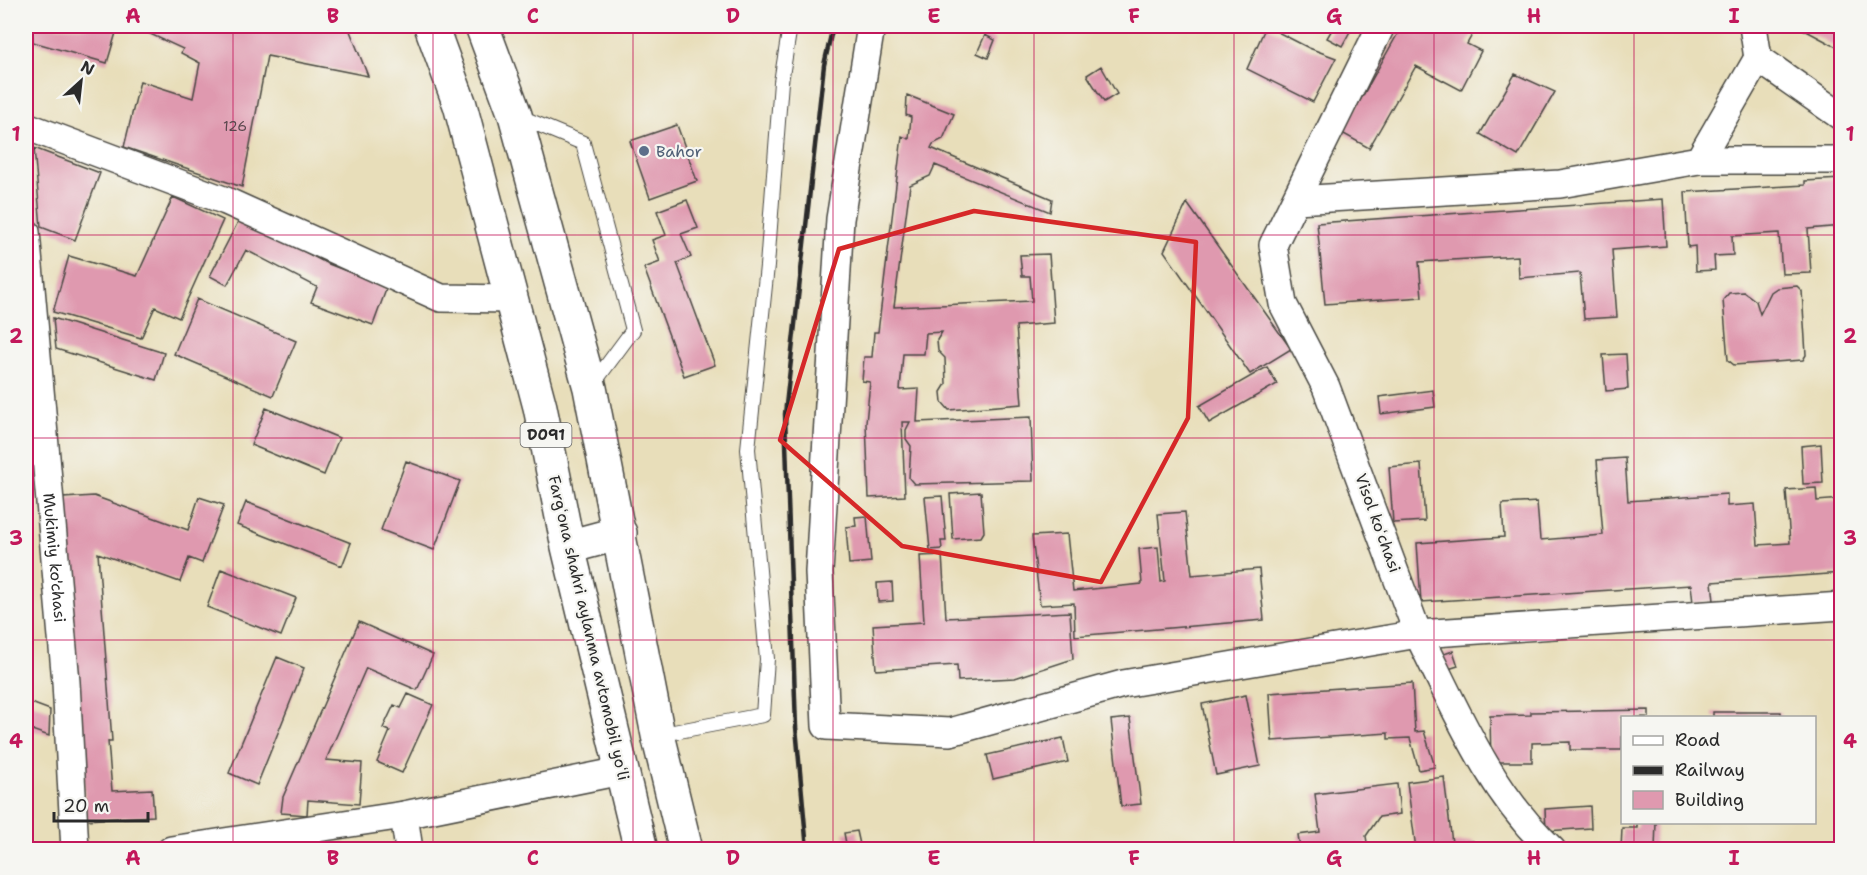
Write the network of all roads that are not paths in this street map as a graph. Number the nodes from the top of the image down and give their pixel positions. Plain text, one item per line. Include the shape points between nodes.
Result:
1 (431, 26) edge
2 (482, 26) edge
3 (790, 26) edge
4 (871, 26) edge
5 (1381, 26) edge
6 (1753, 26) edge
7 (1758, 58) junction
8 (515, 115) junction
9 (1842, 117) edge
10 (26, 126) edge
11 (1699, 160) junction
12 (1842, 160) edge
13 (1296, 200) junction
14 (26, 232) edge
15 (511, 299) junction
16 (590, 388) junction
17 (620, 533) junction
18 (568, 547) junction
19 (1842, 606) edge
20 (1418, 634) junction
21 (658, 735) junction
22 (621, 771) junction
23 (404, 815) junction
24 (75, 849) edge
25 (171, 849) edge
26 (409, 849) edge
27 (640, 849) edge
28 (686, 849) edge
29 (1552, 849) edge

1 - 15 highway, Fargʻona shahri aylanma avtomobil yoʻli / D091 via 460,105
2 - 8 highway
3 - 21 lane via 781,82 748,449 767,659 763,715
4 - 20 street via 840,219 819,572 826,726 950,732 1123,684
5 - 13 street, Visol koʻchasi
6 - 7 street
7 - 9 street
7 - 11 street
8 - 16 highway
8 - 16 lane via 583,143 633,330
10 - 15 street via 226,201 441,298
11 - 12 street
11 - 13 street via 1560,184
13 - 20 street, Visol koʻchasi via 1274,245 1283,304 1326,387
14 - 24 street, Mukimiy ko'chasi via 66,682
15 - 18 highway, Fargʻona shahri aylanma avtomobil yoʻli / D091 via 540,407
16 - 17 highway
17 - 18 highway
17 - 21 highway
18 - 22 highway, Fargʻona shahri aylanma avtomobil yoʻli / D091
19 - 20 street
20 - 29 street, Visol koʻchasi via 1485,768 1532,831
21 - 28 highway
22 - 23 street
22 - 27 highway, Fargʻona shahri aylanma avtomobil yoʻli / D091
23 - 25 street
23 - 26 street

